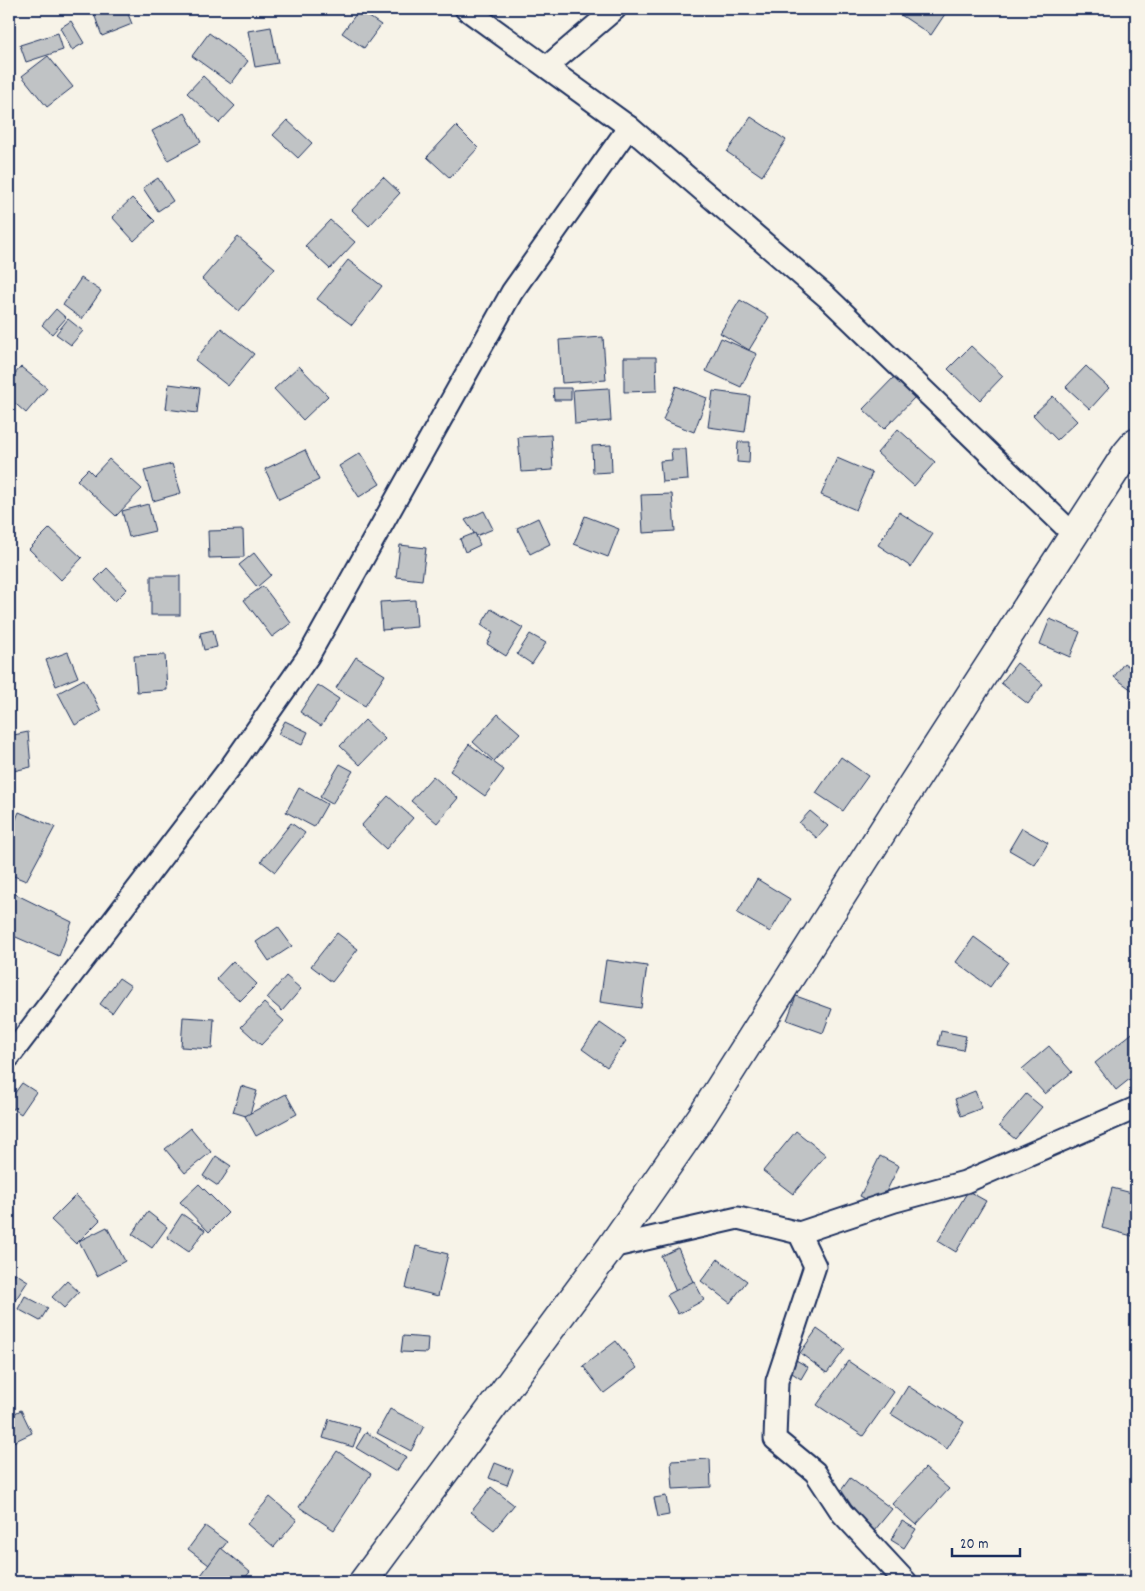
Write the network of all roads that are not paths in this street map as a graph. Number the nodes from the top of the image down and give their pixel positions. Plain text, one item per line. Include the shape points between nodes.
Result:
1 (466, 9) edge
2 (615, 9) edge
3 (548, 66) junction
4 (629, 127) junction
5 (1136, 442) edge
6 (1073, 534) junction
7 (9, 1057) edge
8 (1136, 1108) edge
9 (799, 1233) junction
10 (611, 1247) junction
11 (363, 1582) edge
12 (906, 1582) edge

1 - 3 street
2 - 3 street
3 - 4 street
4 - 6 street via 827,297
4 - 7 street via 512,292 309,655 232,765
5 - 6 main road
6 - 10 main road via 702,1116
8 - 9 street via 964,1182
9 - 10 street via 738,1218
9 - 12 street via 815,1266 777,1381 775,1439 815,1472 842,1513
10 - 11 main road

